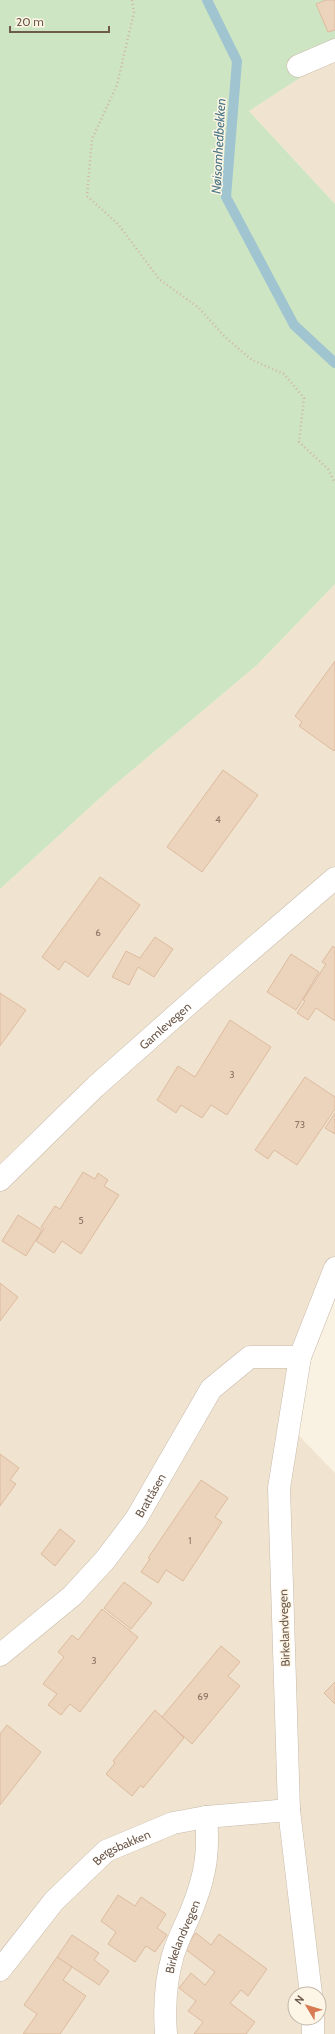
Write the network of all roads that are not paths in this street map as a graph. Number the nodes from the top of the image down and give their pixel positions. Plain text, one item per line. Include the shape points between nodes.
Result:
1 (335, 50) edge
2 (298, 66) dead end
3 (335, 878) edge
4 (0, 1180) edge
5 (335, 1268) edge
6 (300, 1357) junction
7 (0, 1655) edge
8 (290, 1810) junction
9 (206, 1817) junction
10 (0, 1970) edge
11 (310, 1986) edge
12 (166, 2034) edge

1 - 2 street
3 - 4 street, Gamlevegen via 95,1087
5 - 6 street, Birkelandvegen
6 - 7 street, Brattåsen via 250,1358 211,1389 136,1519 105,1560 72,1596
6 - 8 street, Birkelandvegen via 279,1488
8 - 9 street, Bergsbakken
8 - 11 street, Birkelandvegen
9 - 10 street, Bergsbakken via 173,1823 106,1851 54,1902
9 - 12 street, Birkelandvegen via 208,1839 205,1870 173,1954 166,1987

